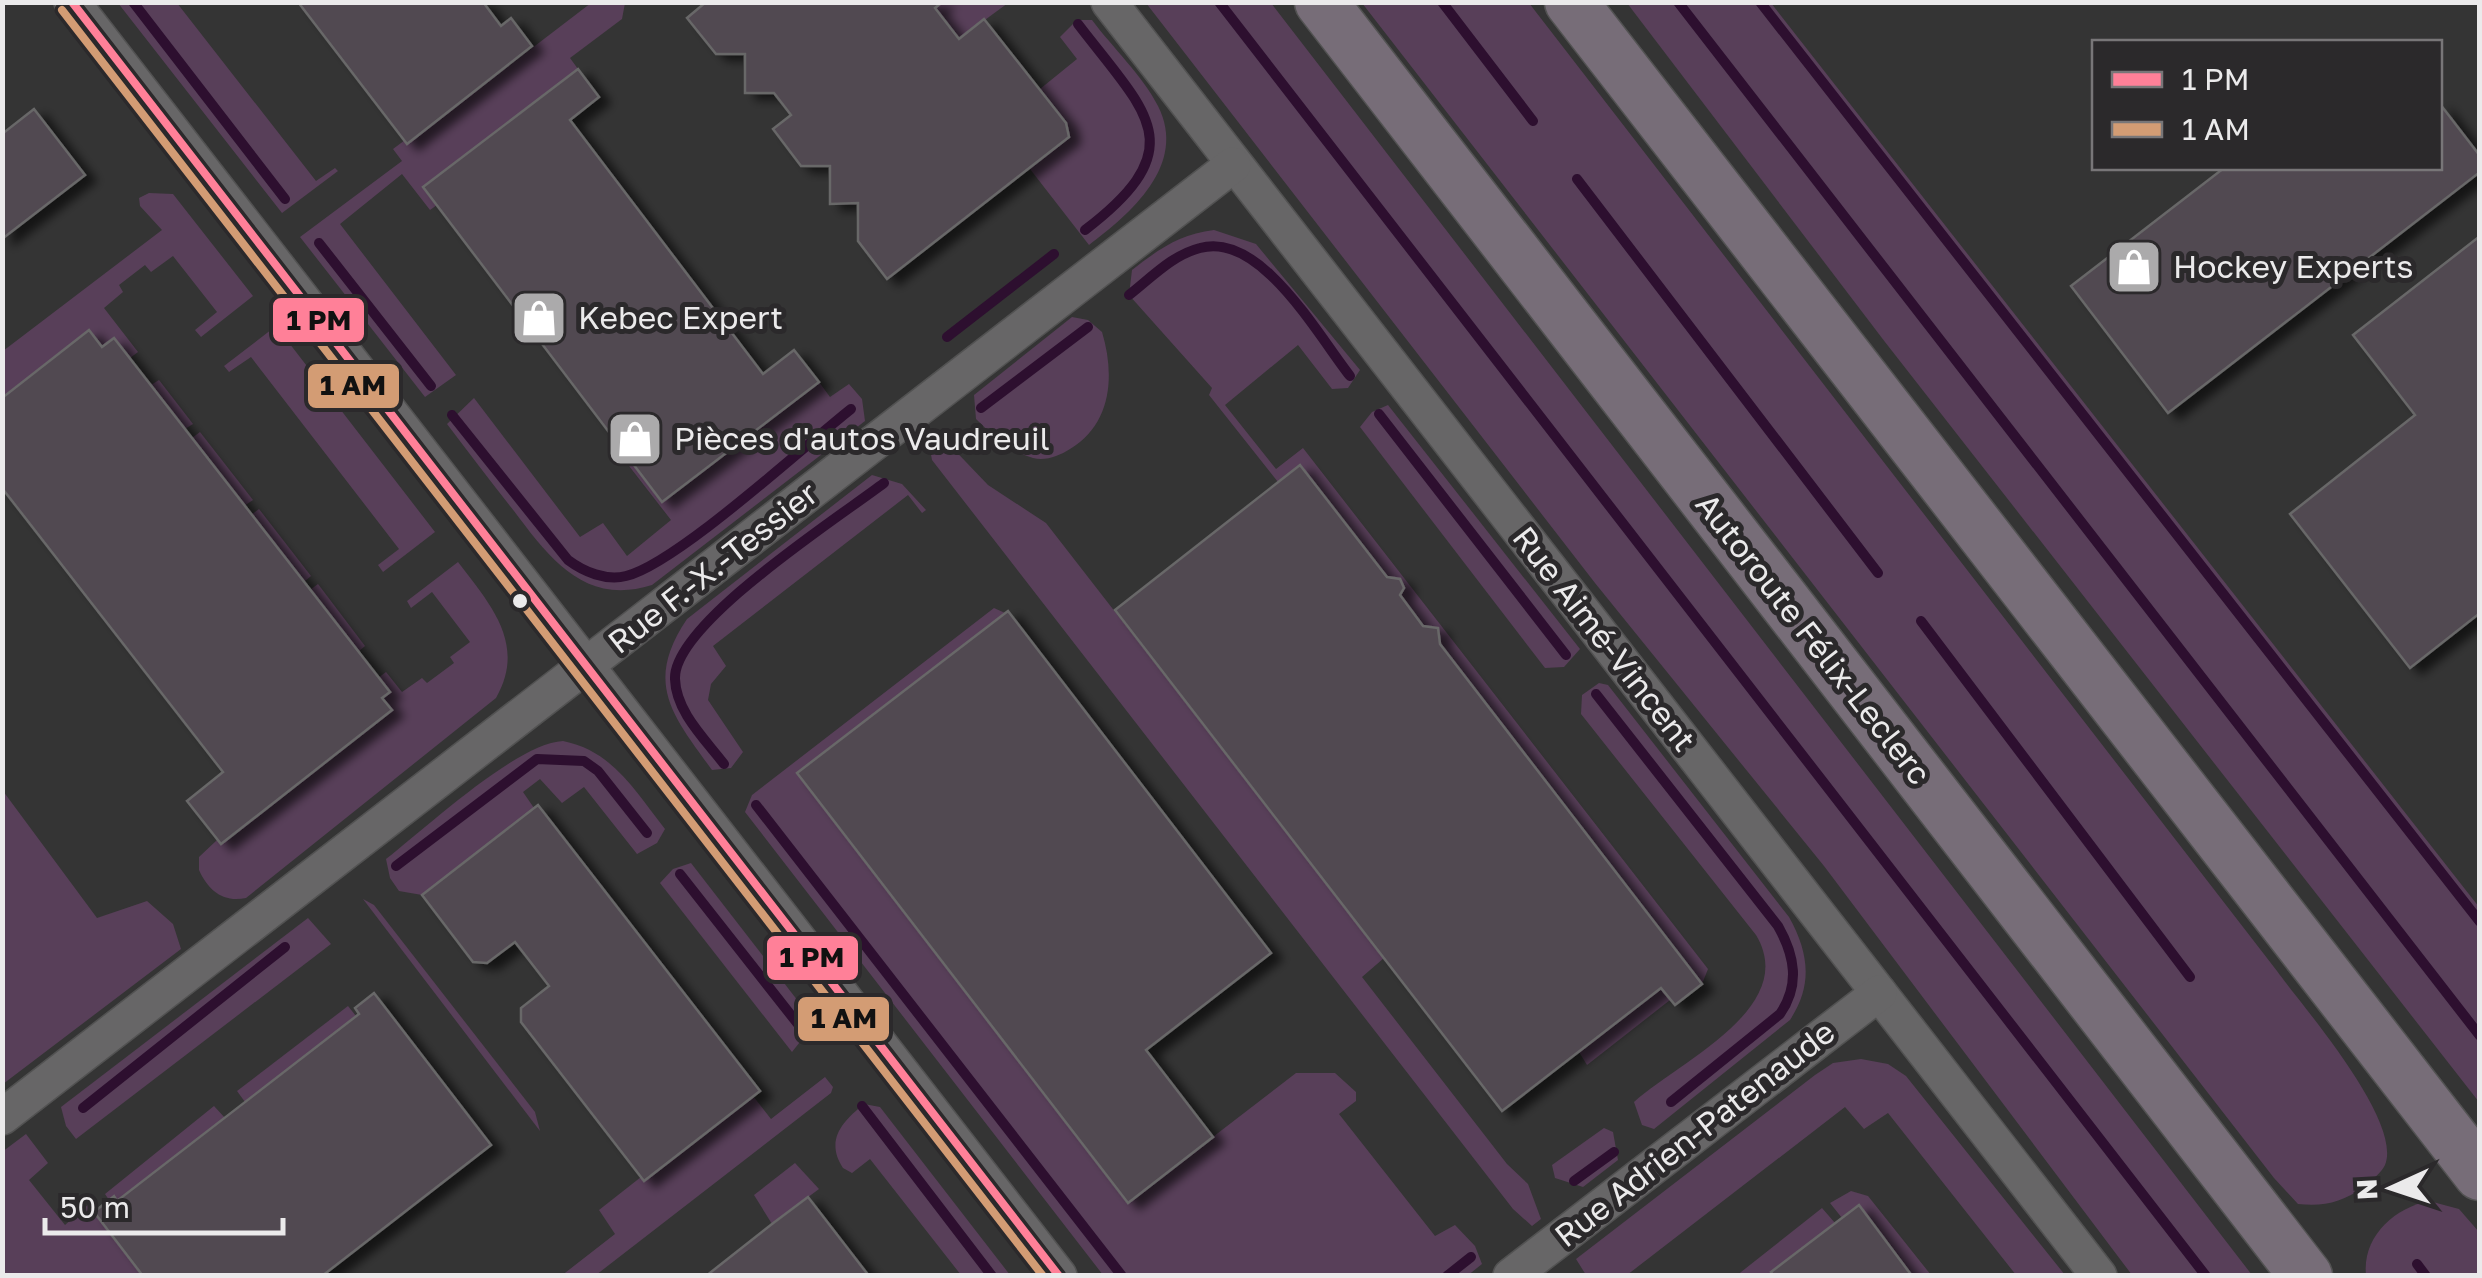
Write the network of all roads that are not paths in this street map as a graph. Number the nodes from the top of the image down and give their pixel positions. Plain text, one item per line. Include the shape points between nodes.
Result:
1 (72, 2) edge
2 (1109, 2) edge
3 (1321, 2) edge
4 (1571, 2) edge
5 (1233, 165) junction
6 (586, 668) junction
7 (1878, 992) junction
8 (2, 1117) edge
9 (2480, 1174) edge
10 (1059, 1276) edge
11 (1512, 1276) edge
12 (2099, 1276) edge
13 (2306, 1276) edge

1 - 6 street
2 - 5 street, Rue Aimé-Vincent
3 - 13 highway, Autoroute Félix-Leclerc
4 - 9 highway
5 - 6 street, Rue F.-X.-Tessier
5 - 7 street, Rue Aimé-Vincent
6 - 8 street, Rue F.-X.-Tessier
6 - 10 street
7 - 11 street, Rue Adrien-Patenaude
7 - 12 street, Rue Aimé-Vincent

